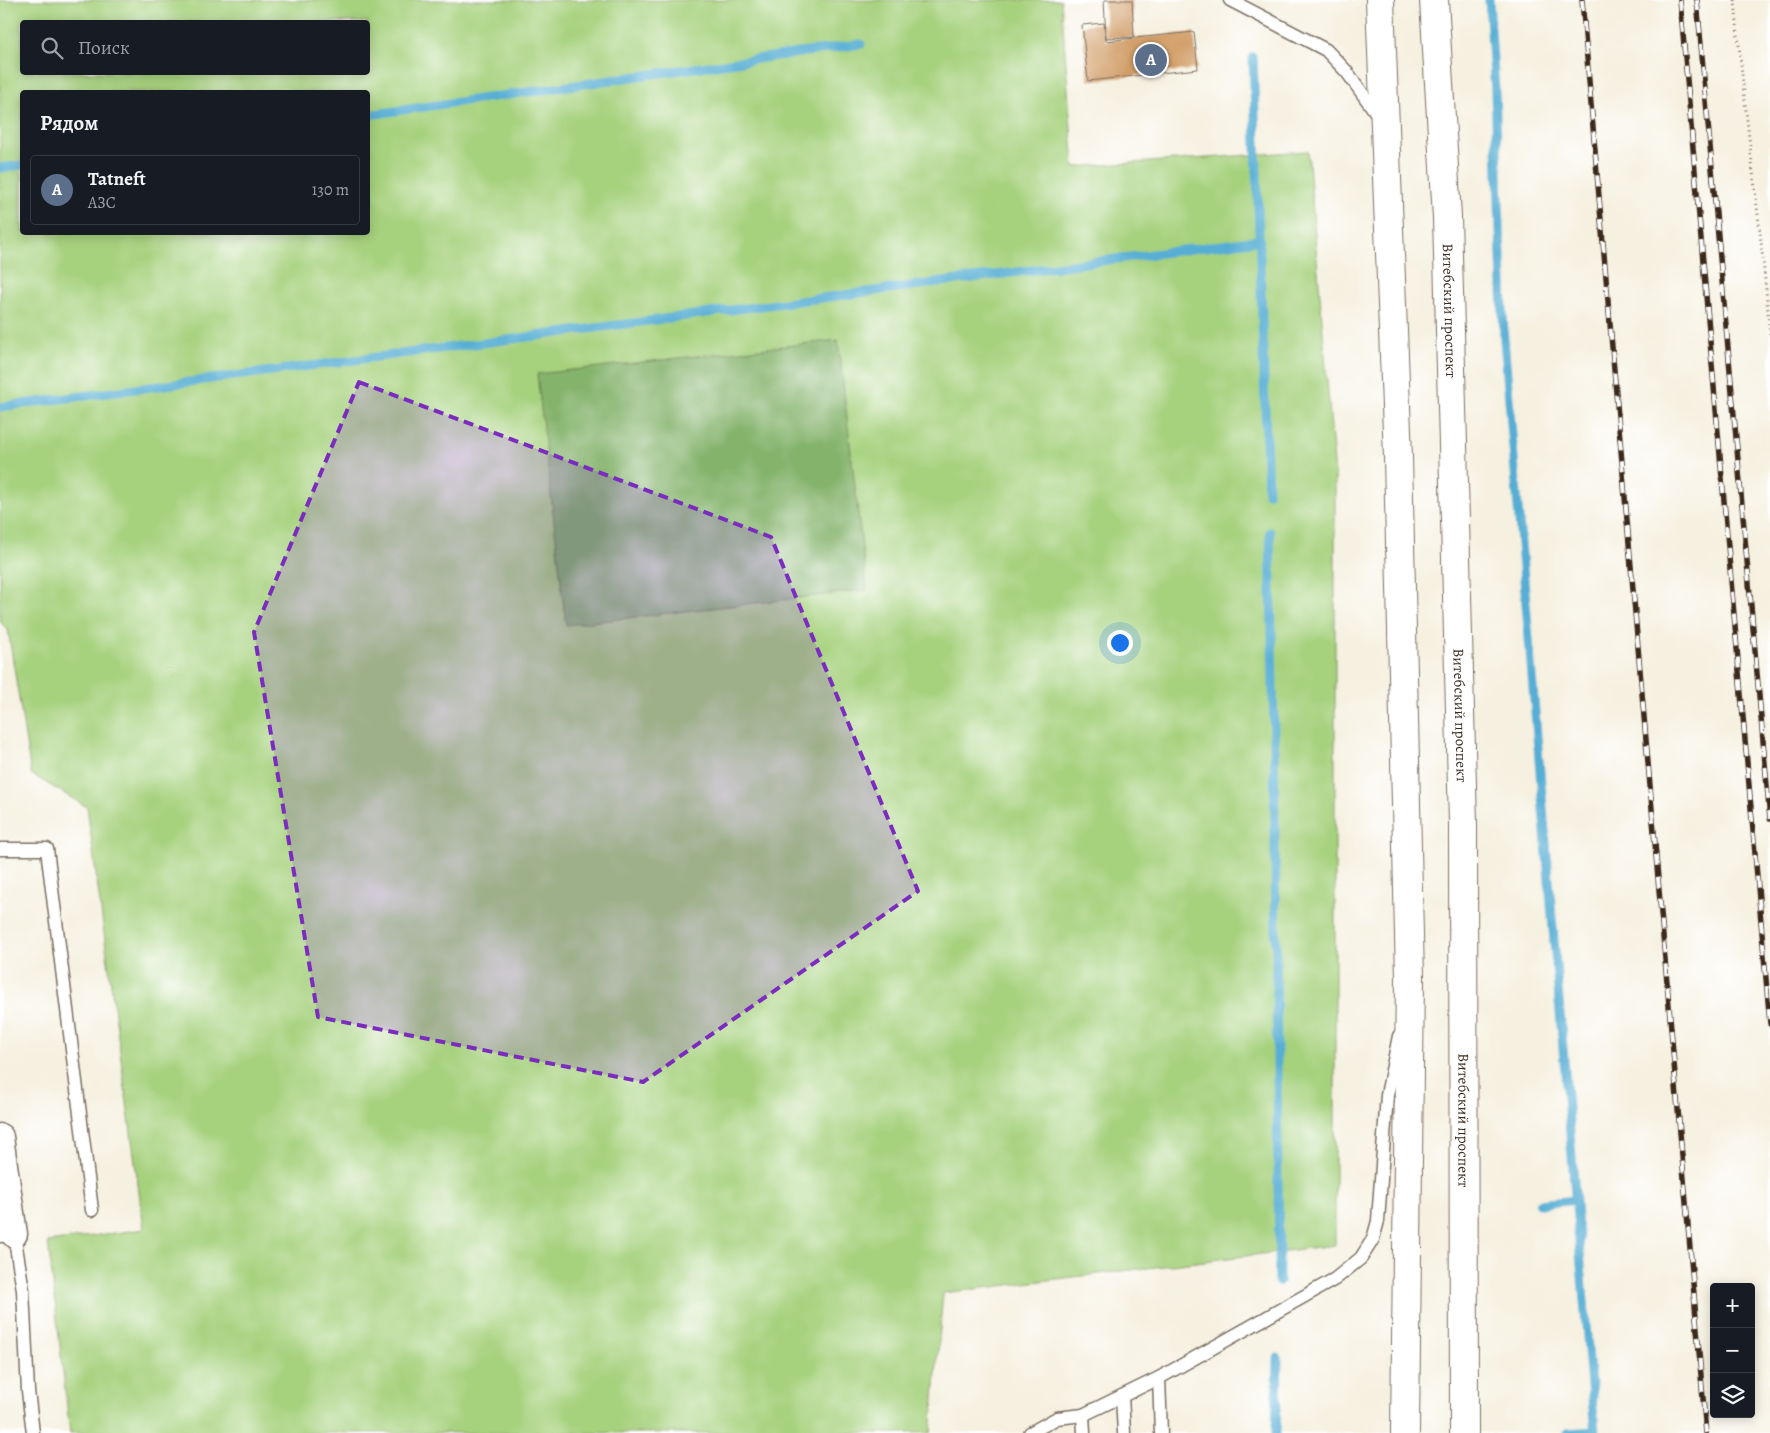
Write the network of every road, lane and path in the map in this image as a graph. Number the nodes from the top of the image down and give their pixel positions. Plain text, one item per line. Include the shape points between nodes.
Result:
1 (1230, 0) edge
2 (1380, 0) edge
3 (1434, 0) edge
4 (1735, 0) edge
5 (1386, 128) junction
6 (1770, 335) edge
7 (0, 849) edge
8 (1410, 978) junction
9 (0, 1137) edge
10 (4, 1180) edge
11 (92, 1210) dead end
12 (7, 1235) edge
13 (1159, 1378) junction
14 (1122, 1396) junction
15 (1083, 1415) junction
16 (33, 1433) edge
17 (1030, 1433) edge
18 (1084, 1433) edge
19 (1124, 1433) edge
20 (1161, 1433) edge
21 (1405, 1433) edge
22 (1464, 1433) edge

1 - 5 lane via 1326,50 1347,72
2 - 5 main road
3 - 22 main road, Витебский проспект via 1447,217 1463,824
4 - 6 path
5 - 8 main road via 1398,447
7 - 11 lane via 48,849
8 - 13 lane via 1386,1095 1378,1221 1361,1258 1335,1279
8 - 21 main road
9 - 10 street
10 - 12 street
12 - 16 lane via 23,1290
13 - 14 lane
13 - 20 lane
14 - 15 lane
14 - 19 lane
15 - 17 lane via 1057,1418
15 - 18 lane

